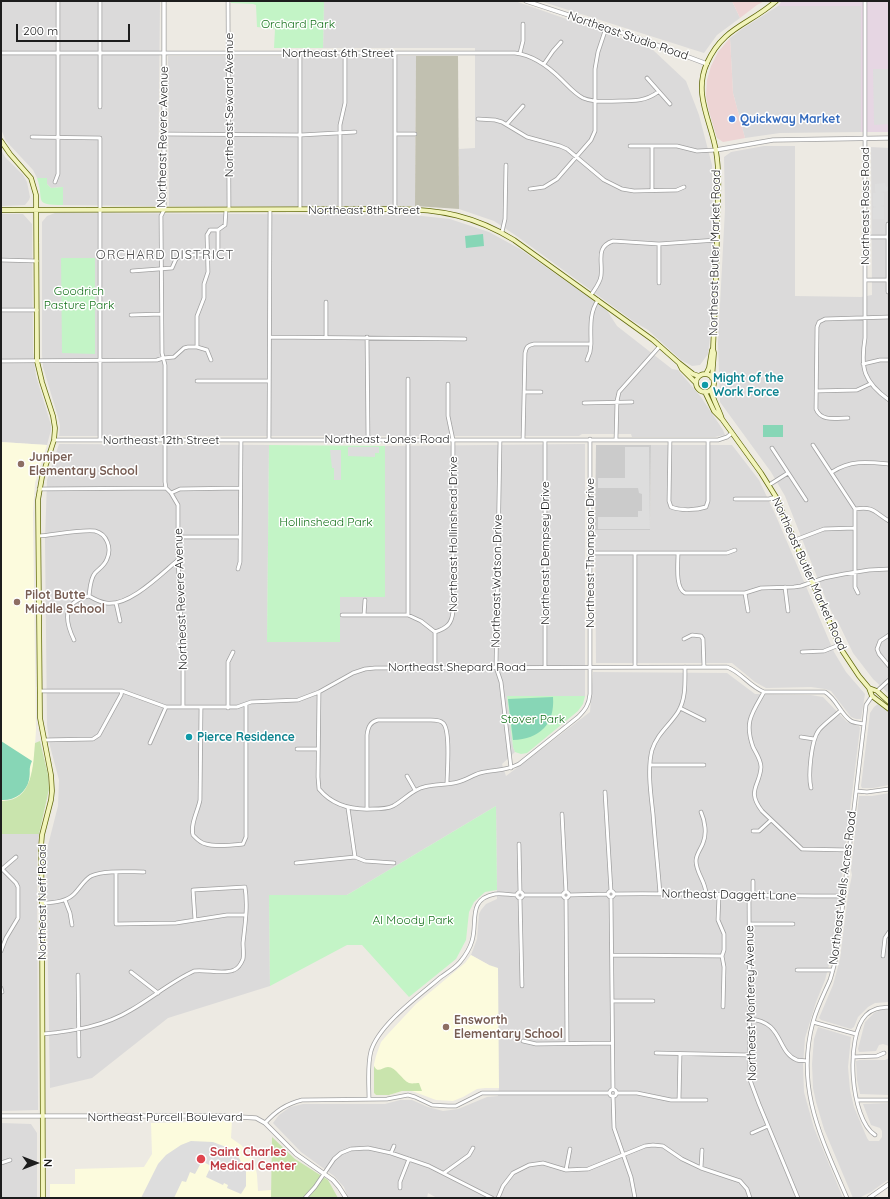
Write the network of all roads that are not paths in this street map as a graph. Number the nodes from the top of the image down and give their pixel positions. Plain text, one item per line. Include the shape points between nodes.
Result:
1 (58, 1) edge
2 (100, 1) edge
3 (164, 1) edge
4 (228, 1) edge
5 (526, 1) edge
6 (776, 1) edge
7 (865, 1) edge
8 (522, 24) dead end
9 (606, 28) junction
10 (562, 42) dead end
11 (1, 53) edge
12 (58, 53) junction
13 (99, 53) junction
14 (165, 53) junction
15 (228, 53) junction
16 (300, 53) junction
17 (345, 53) junction
18 (395, 53) junction
19 (520, 53) junction
20 (544, 64) junction
21 (707, 64) junction
22 (647, 78) dead end
23 (658, 92) junction
24 (595, 101) junction
25 (670, 104) dead end
26 (523, 106) dead end
27 (100, 107) dead end
28 (478, 119) dead end
29 (507, 124) junction
30 (355, 132) dead end
31 (164, 134) junction
32 (228, 134) junction
33 (340, 134) junction
34 (395, 134) junction
35 (415, 134) dead end
36 (301, 135) junction
37 (32, 137) dead end
38 (58, 137) junction
39 (865, 138) junction
40 (889, 138) edge
41 (1, 141) edge
42 (630, 146) dead end
43 (652, 146) junction
44 (716, 150) junction
45 (577, 157) junction
46 (506, 164) dead end
47 (54, 182) dead end
48 (684, 187) dead end
49 (530, 188) dead end
50 (652, 190) junction
51 (340, 209) junction
52 (395, 209) junction
53 (1, 210) edge
54 (36, 210) junction
55 (100, 210) junction
56 (164, 210) junction
57 (227, 210) junction
58 (270, 210) junction
59 (300, 210) junction
60 (888, 224) edge
61 (218, 230) junction
62 (502, 232) junction
63 (866, 237) junction
64 (888, 237) edge
65 (717, 240) junction
66 (659, 244) junction
67 (207, 255) junction
68 (1, 260) edge
69 (37, 260) junction
70 (161, 269) junction
71 (132, 271) dead end
72 (866, 280) junction
73 (888, 280) edge
74 (659, 283) dead end
75 (888, 292) edge
76 (591, 295) junction
77 (598, 300) junction
78 (326, 302) dead end
79 (1, 310) edge
80 (37, 310) junction
81 (161, 314) junction
82 (131, 315) dead end
83 (865, 318) junction
84 (889, 318) edge
85 (270, 337) junction
86 (326, 337) junction
87 (367, 337) junction
88 (466, 338) dead end
89 (591, 344) junction
90 (660, 346) junction
91 (197, 347) junction
92 (713, 349) junction
93 (163, 358) junction
94 (101, 360) junction
95 (211, 360) dead end
96 (588, 360) dead end
97 (889, 360) edge
98 (1, 361) edge
99 (37, 361) junction
100 (679, 363) junction
101 (863, 364) junction
102 (706, 374) junction
103 (699, 376) junction
104 (712, 378) junction
105 (408, 379) dead end
106 (197, 381) dead end
107 (269, 381) junction
108 (696, 382) junction
109 (448, 384) dead end
110 (870, 384) junction
111 (711, 390) junction
112 (816, 391) junction
113 (524, 392) junction
114 (541, 392) dead end
115 (705, 392) junction
116 (889, 400) edge
117 (617, 401) junction
118 (632, 402) dead end
119 (584, 403) dead end
120 (848, 418) dead end
121 (722, 419) junction
122 (732, 433) junction
123 (368, 439) junction
124 (590, 439) junction
125 (616, 439) junction
126 (54, 440) junction
127 (100, 440) junction
128 (164, 440) junction
129 (241, 440) junction
130 (269, 440) junction
131 (408, 440) junction
132 (453, 440) junction
133 (500, 440) junction
134 (523, 440) junction
135 (545, 440) junction
136 (670, 440) junction
137 (708, 440) junction
138 (813, 445) dead end
139 (772, 448) dead end
140 (889, 464) edge
141 (832, 472) junction
142 (788, 473) junction
143 (769, 485) junction
144 (166, 488) junction
145 (240, 488) junction
146 (39, 489) junction
147 (171, 493) junction
148 (776, 497) junction
149 (735, 499) dead end
150 (806, 500) dead end
151 (855, 509) junction
152 (889, 521) edge
153 (855, 528) junction
154 (39, 536) junction
155 (178, 537) junction
156 (240, 537) junction
157 (795, 540) junction
158 (735, 550) dead end
159 (590, 553) junction
160 (635, 553) junction
161 (678, 553) junction
162 (178, 560) junction
163 (889, 568) edge
164 (238, 569) dead end
165 (854, 572) junction
166 (812, 582) junction
167 (785, 587) junction
168 (745, 593) junction
169 (858, 593) dead end
170 (88, 596) junction
171 (364, 600) dead end
172 (116, 603) junction
173 (748, 611) dead end
174 (788, 611) dead end
175 (342, 615) dead end
176 (364, 615) junction
177 (408, 615) junction
178 (120, 621) dead end
179 (435, 632) junction
180 (889, 635) edge
181 (684, 638) dead end
182 (74, 640) dead end
183 (839, 645) junction
184 (233, 652) dead end
185 (802, 652) dead end
186 (889, 666) edge
187 (496, 667) junction
188 (545, 667) junction
189 (590, 667) junction
190 (685, 667) junction
191 (704, 667) junction
192 (435, 668) junction
193 (635, 668) junction
194 (889, 680) edge
195 (869, 688) junction
196 (40, 691) junction
197 (122, 691) junction
198 (877, 691) junction
199 (319, 692) junction
200 (764, 692) junction
201 (872, 696) junction
202 (889, 702) edge
203 (246, 704) junction
204 (166, 707) junction
205 (183, 707) junction
206 (201, 707) junction
207 (228, 708) junction
208 (680, 708) junction
209 (889, 708) edge
210 (841, 710) junction
211 (704, 720) dead end
212 (864, 724) junction
213 (800, 737) dead end
214 (814, 738) junction
215 (44, 740) junction
216 (150, 743) dead end
217 (297, 749) dead end
218 (318, 749) junction
219 (651, 765) junction
220 (704, 765) dead end
221 (511, 768) junction
222 (407, 776) dead end
223 (447, 783) junction
224 (811, 788) dead end
225 (889, 789) edge
226 (416, 790) junction
227 (856, 791) junction
228 (606, 792) dead end
229 (348, 808) junction
230 (367, 809) junction
231 (701, 812) dead end
232 (562, 814) dead end
233 (771, 820) junction
234 (753, 831) dead end
235 (519, 844) dead end
236 (848, 850) junction
237 (16, 857) dead end
238 (355, 857) junction
239 (296, 863) dead end
240 (394, 863) dead end
241 (2, 869) edge
242 (144, 872) dead end
243 (116, 873) junction
244 (753, 881) dead end
245 (611, 891) junction
246 (520, 892) junction
247 (566, 892) junction
248 (608, 894) junction
249 (614, 894) junction
250 (660, 894) junction
251 (706, 894) junction
252 (719, 894) junction
253 (517, 895) junction
254 (523, 895) junction
255 (562, 895) junction
256 (569, 895) junction
257 (751, 895) junction
258 (843, 896) junction
259 (520, 898) junction
260 (566, 898) junction
261 (611, 898) junction
262 (65, 900) junction
263 (42, 903) junction
264 (246, 915) junction
265 (195, 920) junction
266 (749, 924) junction
267 (793, 924) dead end
268 (72, 925) dead end
269 (889, 932) edge
270 (1, 950) edge
271 (612, 955) junction
272 (722, 956) junction
273 (883, 956) dead end
274 (797, 970) dead end
275 (833, 970) junction
276 (131, 972) dead end
277 (78, 975) dead end
278 (522, 986) dead end
279 (1, 988) edge
280 (2, 992) edge
281 (158, 993) junction
282 (653, 1001) dead end
283 (613, 1002) junction
284 (889, 1007) edge
285 (723, 1008) dead end
286 (749, 1019) junction
287 (813, 1022) junction
288 (78, 1030) junction
289 (43, 1034) junction
290 (856, 1034) junction
291 (523, 1042) dead end
292 (567, 1043) junction
293 (612, 1043) junction
294 (656, 1053) dead end
295 (884, 1053) dead end
296 (680, 1054) junction
297 (750, 1055) junction
298 (79, 1056) dead end
299 (853, 1057) junction
300 (806, 1061) junction
301 (613, 1089) junction
302 (609, 1093) junction
303 (616, 1093) junction
304 (613, 1096) junction
305 (369, 1099) junction
306 (679, 1100) junction
307 (706, 1100) dead end
308 (857, 1100) junction
309 (889, 1100) edge
310 (1, 1116) edge
311 (43, 1116) junction
312 (265, 1123) junction
313 (768, 1126) junction
314 (752, 1133) dead end
315 (875, 1135) dead end
316 (394, 1146) dead end
317 (473, 1148) dead end
318 (570, 1149) dead end
319 (702, 1150) dead end
320 (391, 1153) junction
321 (623, 1155) junction
322 (410, 1159) junction
323 (10, 1160) dead end
324 (1, 1163) edge
325 (701, 1168) junction
326 (566, 1170) junction
327 (444, 1172) junction
328 (324, 1174) junction
329 (889, 1184) edge
330 (400, 1188) dead end
331 (43, 1198) edge
332 (305, 1198) edge
333 (346, 1198) edge
334 (492, 1198) edge
335 (498, 1198) edge
336 (635, 1198) edge
337 (750, 1198) edge
338 (798, 1198) edge
339 (847, 1198) edge
340 (869, 1198) edge

1 - 12 street
2 - 13 street
3 - 14 street, Northeast Revere Avenue
4 - 15 street, Northeast Seward Avenue
5 - 9 street, Northeast Studio Road
6 - 21 main road, Northeast Butler Market Road via 726,35
7 - 39 street, Northeast Ross Road
8 - 19 street via 523,41
9 - 21 street, Northeast Studio Road
9 - 24 street via 596,60
10 - 20 street
11 - 12 street, Northeast 6th Street
12 - 13 street, Northeast 6th Street
12 - 38 street
13 - 14 street, Northeast 6th Street
13 - 27 street
14 - 15 street, Northeast 6th Street
14 - 31 street, Northeast Revere Avenue
15 - 16 street, Northeast 6th Street
15 - 32 street, Northeast Seward Avenue
16 - 17 street, Northeast 6th Street
16 - 36 street
17 - 18 street, Northeast 6th Street
17 - 33 street via 345,103
18 - 19 street, Northeast 6th Street
18 - 34 street
19 - 20 street, Northeast 6th Street
20 - 24 street, Northeast 6th Street via 578,95
21 - 44 main road, Northeast Butler Market Road via 701,86 702,96
22 - 23 street
23 - 24 street, Northeast 6th Street via 638,101
23 - 25 street
24 - 45 street via 595,131
26 - 29 street
28 - 29 street via 496,120
29 - 45 street via 527,137 560,146
30 - 33 street
31 - 32 street
31 - 56 street, Northeast Revere Avenue
32 - 36 street
32 - 57 street, Northeast Seward Avenue
33 - 36 street
33 - 51 street
34 - 35 street
34 - 52 street
36 - 59 street
37 - 38 street
38 - 47 street via 58,174
38 - 55 street via 100,138
39 - 40 street
39 - 44 street via 773,140
39 - 63 street, Northeast Ross Road
41 - 54 main road, Northeast Neff Road via 31,178 36,195
42 - 43 street
43 - 44 street via 678,146 698,151
43 - 50 street
44 - 65 main road, Northeast Butler Market Road
45 - 49 street via 553,182 544,187
45 - 50 street via 604,180 617,187 627,190
46 - 62 street via 505,219
48 - 50 street via 677,190
51 - 52 main road, Northeast 8th Street
51 - 59 main road, Northeast 8th Street
52 - 62 main road, Northeast 8th Street via 446,212
53 - 54 main road, Northeast 8th Street
54 - 55 main road, Northeast 8th Street
54 - 69 main road, Northeast Neff Road
55 - 56 main road, Northeast 8th Street
55 - 94 street
56 - 57 main road, Northeast 8th Street
56 - 70 street, Northeast Revere Avenue via 161,216
57 - 58 main road, Northeast 8th Street
57 - 61 street, Northeast Seward Avenue via 224,225
58 - 59 main road, Northeast 8th Street
58 - 85 street
60 - 64 street
61 - 67 street via 218,250 215,255
61 - 67 street via 208,232
62 - 76 main road, Northeast 8th Street
63 - 64 street
63 - 72 street, Northeast Ross Road
64 - 73 street
65 - 66 street
65 - 92 main road, Northeast Butler Market Road
66 - 74 street
66 - 76 street via 613,241 606,243 601,253 599,284
67 - 70 street via 181,255 172,268
67 - 91 street via 208,272 204,284 204,298 197,316
68 - 69 street
69 - 80 main road, Northeast Neff Road
70 - 71 street
70 - 81 street, Northeast Revere Avenue
72 - 73 street
72 - 83 street, Northeast Ross Road
73 - 75 street
76 - 77 main road, Northeast 8th Street
77 - 89 street via 591,313
77 - 90 main road, Northeast 8th Street
78 - 86 street
79 - 80 street
80 - 99 main road, Northeast Neff Road
81 - 82 street
81 - 93 street, Northeast Revere Avenue
83 - 84 street
83 - 101 street, Northeast Ross Road
83 - 112 street via 825,318 819,322 816,331
85 - 86 street
85 - 107 street
86 - 87 street
87 - 88 street
87 - 123 street
89 - 96 street
89 - 113 street via 529,345 525,351
90 - 100 main road, Northeast 8th Street
90 - 117 street via 623,387
91 - 93 street via 184,348 177,355
91 - 95 street via 207,350
92 - 102 main road, Northeast Butler Market Road
92 - 104 main road, Northeast Butler Market Road
93 - 94 street
93 - 128 street, Northeast Revere Avenue
94 - 99 street
94 - 127 street
97 - 101 street
98 - 99 street
99 - 126 main road, Northeast Neff Road via 55,422
100 - 103 main road, Northeast 8th Street
100 - 108 main road, Northeast 8th Street
101 - 110 street, Northeast Ross Road
102 - 103 main road
102 - 104 main road
103 - 108 main road
104 - 111 main road via 714,382
105 - 131 street
106 - 107 street
107 - 130 street
108 - 115 main road via 698,390
109 - 132 street, Northeast Hollinshead Drive via 448,416
110 - 112 street via 857,390
110 - 116 street, Northeast Ross Road
111 - 115 main road
111 - 121 main road, Northeast Butler Market Road
112 - 120 street via 818,414 827,418
113 - 114 street
113 - 134 street
115 - 121 main road, Northeast Butler Market Road via 714,411
117 - 118 street
117 - 119 street
117 - 125 street
121 - 122 main road, Northeast Butler Market Road
122 - 137 street, Northeast Jones Road via 724,438
122 - 143 main road, Northeast Butler Market Road
123 - 130 street, Northeast Jones Road
123 - 131 street, Northeast Jones Road
124 - 125 street, Northeast Jones Road
124 - 135 street, Northeast Jones Road
124 - 159 street, Northeast Thompson Drive
125 - 136 street, Northeast Jones Road
126 - 127 street, Northeast 12th Street
126 - 146 main road, Northeast Neff Road
127 - 128 street, Northeast 12th Street
128 - 129 street, Northeast 12th Street
128 - 144 street, Northeast Revere Avenue
129 - 130 street, Northeast 12th Street
129 - 145 street
131 - 132 street, Northeast Jones Road
131 - 177 street
132 - 133 street, Northeast Jones Road
132 - 179 street, Northeast Hollinshead Drive via 453,611 449,624
133 - 134 street, Northeast Jones Road
133 - 187 street, Northeast Watson Drive
134 - 135 street, Northeast Jones Road
135 - 188 street, Northeast Dempsey Drive
136 - 137 street, Northeast Jones Road
136 - 137 street via 670,502 671,507 676,509 706,507
138 - 141 street
139 - 142 street
140 - 141 street via 849,464
141 - 151 street
142 - 143 street
142 - 150 street
143 - 148 main road, Northeast Butler Market Road
144 - 146 street
144 - 147 street
145 - 147 street via 180,489
145 - 156 street
146 - 154 main road, Northeast Neff Road
147 - 155 street, Northeast Revere Avenue via 178,505
148 - 149 street
148 - 157 main road, Northeast Butler Market Road
151 - 152 street via 870,508
151 - 153 street
153 - 157 street via 824,529
153 - 165 street
154 - 170 street via 85,531 95,531 103,535 108,542 109,553 107,560 92,579
154 - 196 main road, Northeast Neff Road
155 - 156 street
155 - 162 street, Northeast Revere Avenue
156 - 164 street
157 - 166 main road, Northeast Butler Market Road
158 - 161 street via 726,553
159 - 160 street
159 - 189 street, Northeast Thompson Drive
160 - 161 street
160 - 193 street
161 - 168 street via 678,586 681,591 688,594
162 - 172 street via 131,598
162 - 205 street, Northeast Revere Avenue
163 - 165 street
165 - 166 street
165 - 169 street
166 - 167 street
166 - 183 main road, Northeast Butler Market Road
167 - 168 street via 761,588
167 - 174 street
168 - 173 street
170 - 172 street via 107,603
170 - 182 street via 74,602 69,608 68,624
171 - 176 street
172 - 178 street
175 - 176 street
176 - 177 street
177 - 179 street
179 - 192 street
180 - 186 street via 880,640 876,648
181 - 191 street via 702,636
183 - 185 street via 824,651
183 - 195 main road, Northeast Butler Market Road
184 - 207 street via 228,662
187 - 188 street, Northeast Shepard Road
187 - 192 street, Northeast Shepard Road
187 - 221 street, Northeast Watson Drive via 501,682
188 - 189 street, Northeast Shepard Road
189 - 193 street, Northeast Shepard Road
189 - 221 street, Northeast Thompson Drive via 589,701 586,709
190 - 191 street, Northeast Shepard Road
190 - 193 street, Northeast Shepard Road
190 - 208 street via 685,693
191 - 200 street, Northeast Shepard Road via 732,669 755,688
192 - 199 street, Northeast Shepard Road via 365,668
194 - 198 street
195 - 198 main road
195 - 201 main road, Northeast Butler Market Road
196 - 197 street, Northeast Shepard Road
196 - 215 main road, Northeast Neff Road via 40,718
197 - 204 street, Northeast Shepard Road
197 - 215 street via 99,735 93,739
198 - 201 street, Northeast Wells Acres Road
198 - 202 main road
199 - 203 street, Northeast Shepard Road via 298,700 257,701
199 - 218 street
200 - 210 street via 825,692
200 - 233 street via 754,707 749,729 761,767 755,796 757,804
201 - 209 main road
201 - 212 street, Northeast Wells Acres Road via 866,705
203 - 206 street via 246,837 242,844 235,845 206,845 193,835 192,825 200,800
203 - 207 street, Northeast Shepard Road
204 - 205 street, Northeast Shepard Road
204 - 216 street
205 - 206 street, Northeast Shepard Road
206 - 207 street, Northeast Shepard Road
208 - 211 street
208 - 219 street via 658,735 652,751
210 - 212 street via 852,722
210 - 214 street
212 - 227 street, Northeast Wells Acres Road
213 - 214 street
214 - 224 street via 809,781
215 - 263 main road, Northeast Neff Road via 52,791 42,835
217 - 218 street
218 - 229 street via 320,789 332,801
219 - 220 street
219 - 250 street via 650,792
221 - 223 street
222 - 226 street
223 - 226 street
223 - 230 street via 448,733 443,722 374,721 369,726 367,736
225 - 227 street
226 - 230 street via 391,806
227 - 236 street, Northeast Wells Acres Road
228 - 245 street
229 - 230 street
229 - 238 street
231 - 251 street via 704,819 704,839 696,860
232 - 247 street
233 - 234 street via 759,831
233 - 236 street via 802,849
235 - 246 street
236 - 258 street, Northeast Wells Acres Road
237 - 241 street
238 - 239 street
238 - 240 street via 365,861
241 - 270 street via 18,888 18,918
242 - 243 street
243 - 262 street via 91,877
243 - 265 street via 116,924 176,923
244 - 257 street, Northeast Monterey Avenue
245 - 248 street
245 - 249 street
246 - 253 street
246 - 254 street
247 - 255 street
247 - 256 street
248 - 256 street
248 - 261 street
249 - 250 street, Northeast Daggett Lane
249 - 261 street
250 - 251 street, Northeast Daggett Lane
251 - 252 street, Northeast Daggett Lane
252 - 257 street, Northeast Daggett Lane
252 - 272 street via 718,920 724,934
253 - 259 street
253 - 305 street via 496,894 483,899 474,914 472,940 463,958 406,1007 377,1038 371,1051
254 - 255 street
254 - 259 street
255 - 260 street
256 - 260 street
257 - 258 street, Northeast Daggett Lane
257 - 266 street, Northeast Monterey Avenue
258 - 275 street, Northeast Wells Acres Road
259 - 278 street
260 - 292 street
261 - 271 street
262 - 263 street
262 - 268 street
263 - 289 main road, Northeast Neff Road
264 - 265 street
264 - 265 street via 245,887 193,890
264 - 281 street via 243,958 239,967 224,972 194,971
266 - 267 street
266 - 286 street, Northeast Monterey Avenue
269 - 273 street via 885,938
271 - 272 street
271 - 283 street
272 - 285 street
274 - 275 street
275 - 287 street, Northeast Wells Acres Road
276 - 281 street
277 - 288 street
279 - 280 street
281 - 288 street via 130,1011
282 - 283 street
283 - 293 street
284 - 290 street via 874,1009 868,1013
286 - 297 street, Northeast Monterey Avenue
286 - 300 street via 767,1023 775,1031 789,1055 797,1060
287 - 290 street
287 - 300 street, Northeast Wells Acres Road
288 - 289 street
288 - 298 street
289 - 311 main road, Northeast Neff Road
290 - 299 street
291 - 292 street
292 - 293 street
293 - 301 street
294 - 296 street
295 - 299 street via 877,1056
296 - 297 street
296 - 306 street
297 - 313 street, Northeast Monterey Avenue via 752,1088
299 - 308 street via 853,1079
300 - 339 street, Northeast Wells Acres Road via 811,1106
301 - 302 street
301 - 303 street
302 - 304 street
302 - 305 street via 482,1093 456,1106 432,1105 408,1095 387,1100
303 - 304 street
303 - 306 street
304 - 321 street via 614,1128
305 - 312 street via 302,1100 282,1107
306 - 307 street
308 - 309 street
308 - 315 street via 868,1130
310 - 311 street, Northeast Purcell Boulevard
311 - 312 street, Northeast Purcell Boulevard via 245,1117 256,1118
311 - 331 main road, Northeast Neff Road
312 - 328 street, Northeast Purcell Boulevard via 296,1154
313 - 314 street
313 - 338 street, Northeast Monterey Avenue
316 - 320 street
317 - 327 street via 469,1155
318 - 326 street
319 - 325 street
320 - 322 street
320 - 328 street via 368,1148 351,1149 334,1159
321 - 325 street via 653,1144 663,1146
321 - 326 street via 588,1169
321 - 336 street
322 - 327 street
322 - 330 street
323 - 324 street
325 - 337 street via 740,1181
326 - 335 street via 543,1163 524,1166 507,1180
327 - 334 street
328 - 332 street
328 - 333 street, Northeast Purcell Boulevard via 339,1186
329 - 340 street

